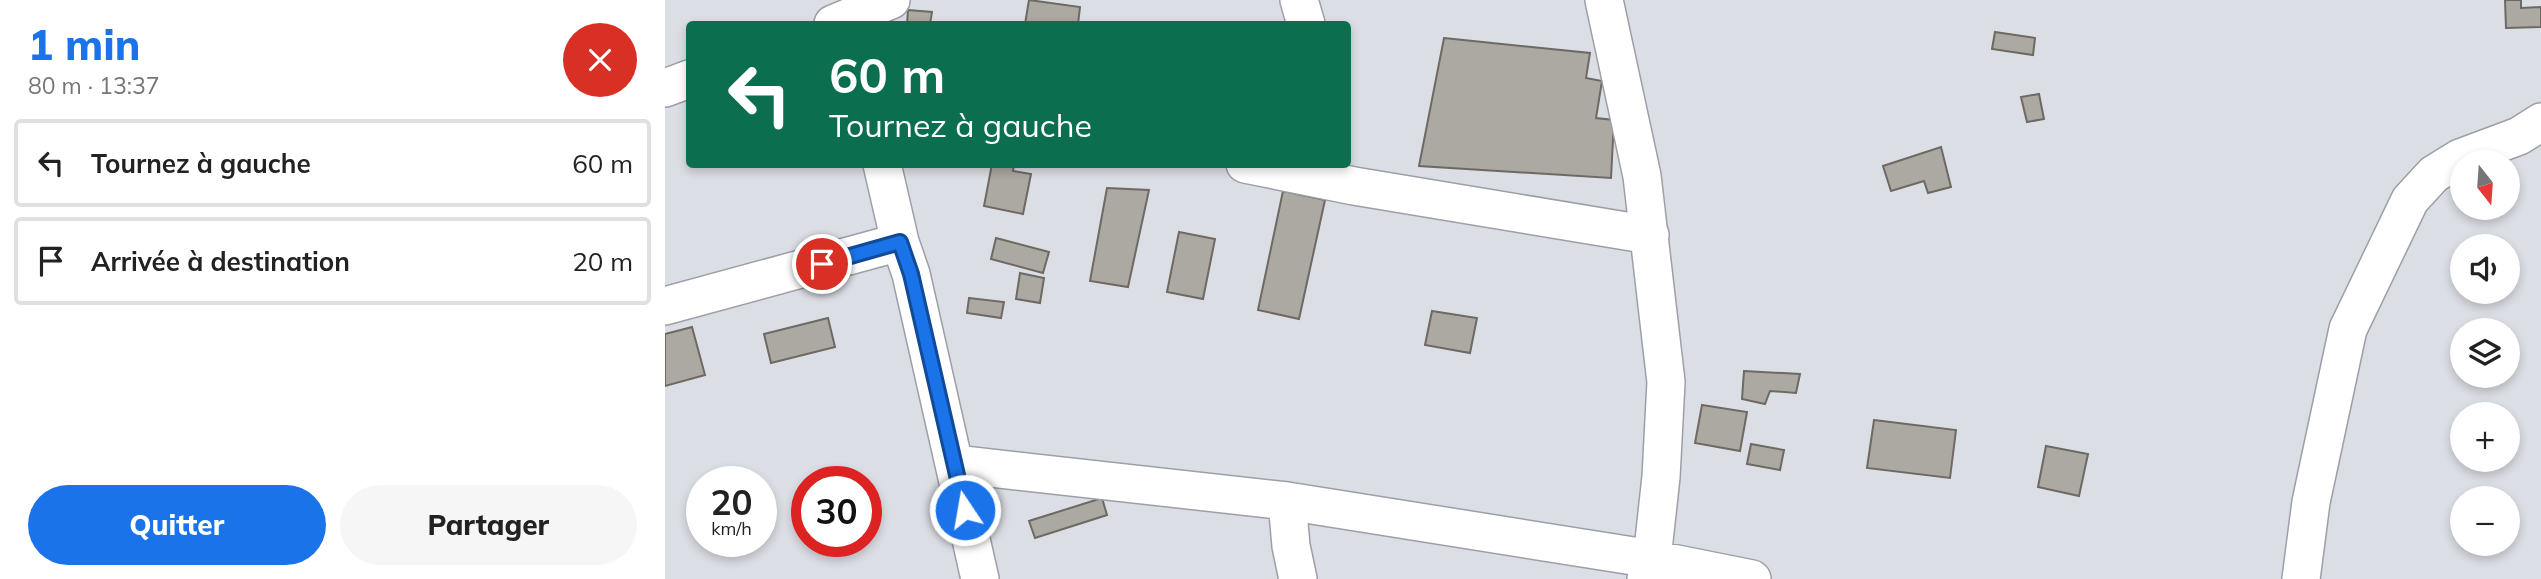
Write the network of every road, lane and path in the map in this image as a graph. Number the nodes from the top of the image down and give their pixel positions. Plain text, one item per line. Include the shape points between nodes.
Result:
1 (891, 0) edge
2 (1299, 0) edge
3 (1604, 0) edge
4 (846, 21) edge
5 (1305, 21) edge
6 (686, 80) edge
7 (665, 88) edge
8 (2541, 122) edge
9 (883, 168) edge
10 (1283, 168) edge
11 (1350, 175) edge
12 (1650, 235) junction
13 (900, 242) junction
14 (665, 306) edge
15 (955, 464) junction
16 (1287, 501) junction
17 (1649, 569) edge
18 (980, 579) edge
19 (1298, 579) edge
20 (1752, 579) edge
21 (2301, 579) edge

1 - 4 street
2 - 5 street
3 - 12 street
6 - 7 street
8 - 21 street via 2519,136 2460,158 2434,174 2410,200 2348,330 2311,502
9 - 13 street
10 - 11 street
11 - 12 street
12 - 17 street via 1667,382
13 - 14 street
13 - 15 street
15 - 16 street
15 - 18 street
16 - 17 street
16 - 19 street
17 - 20 street

